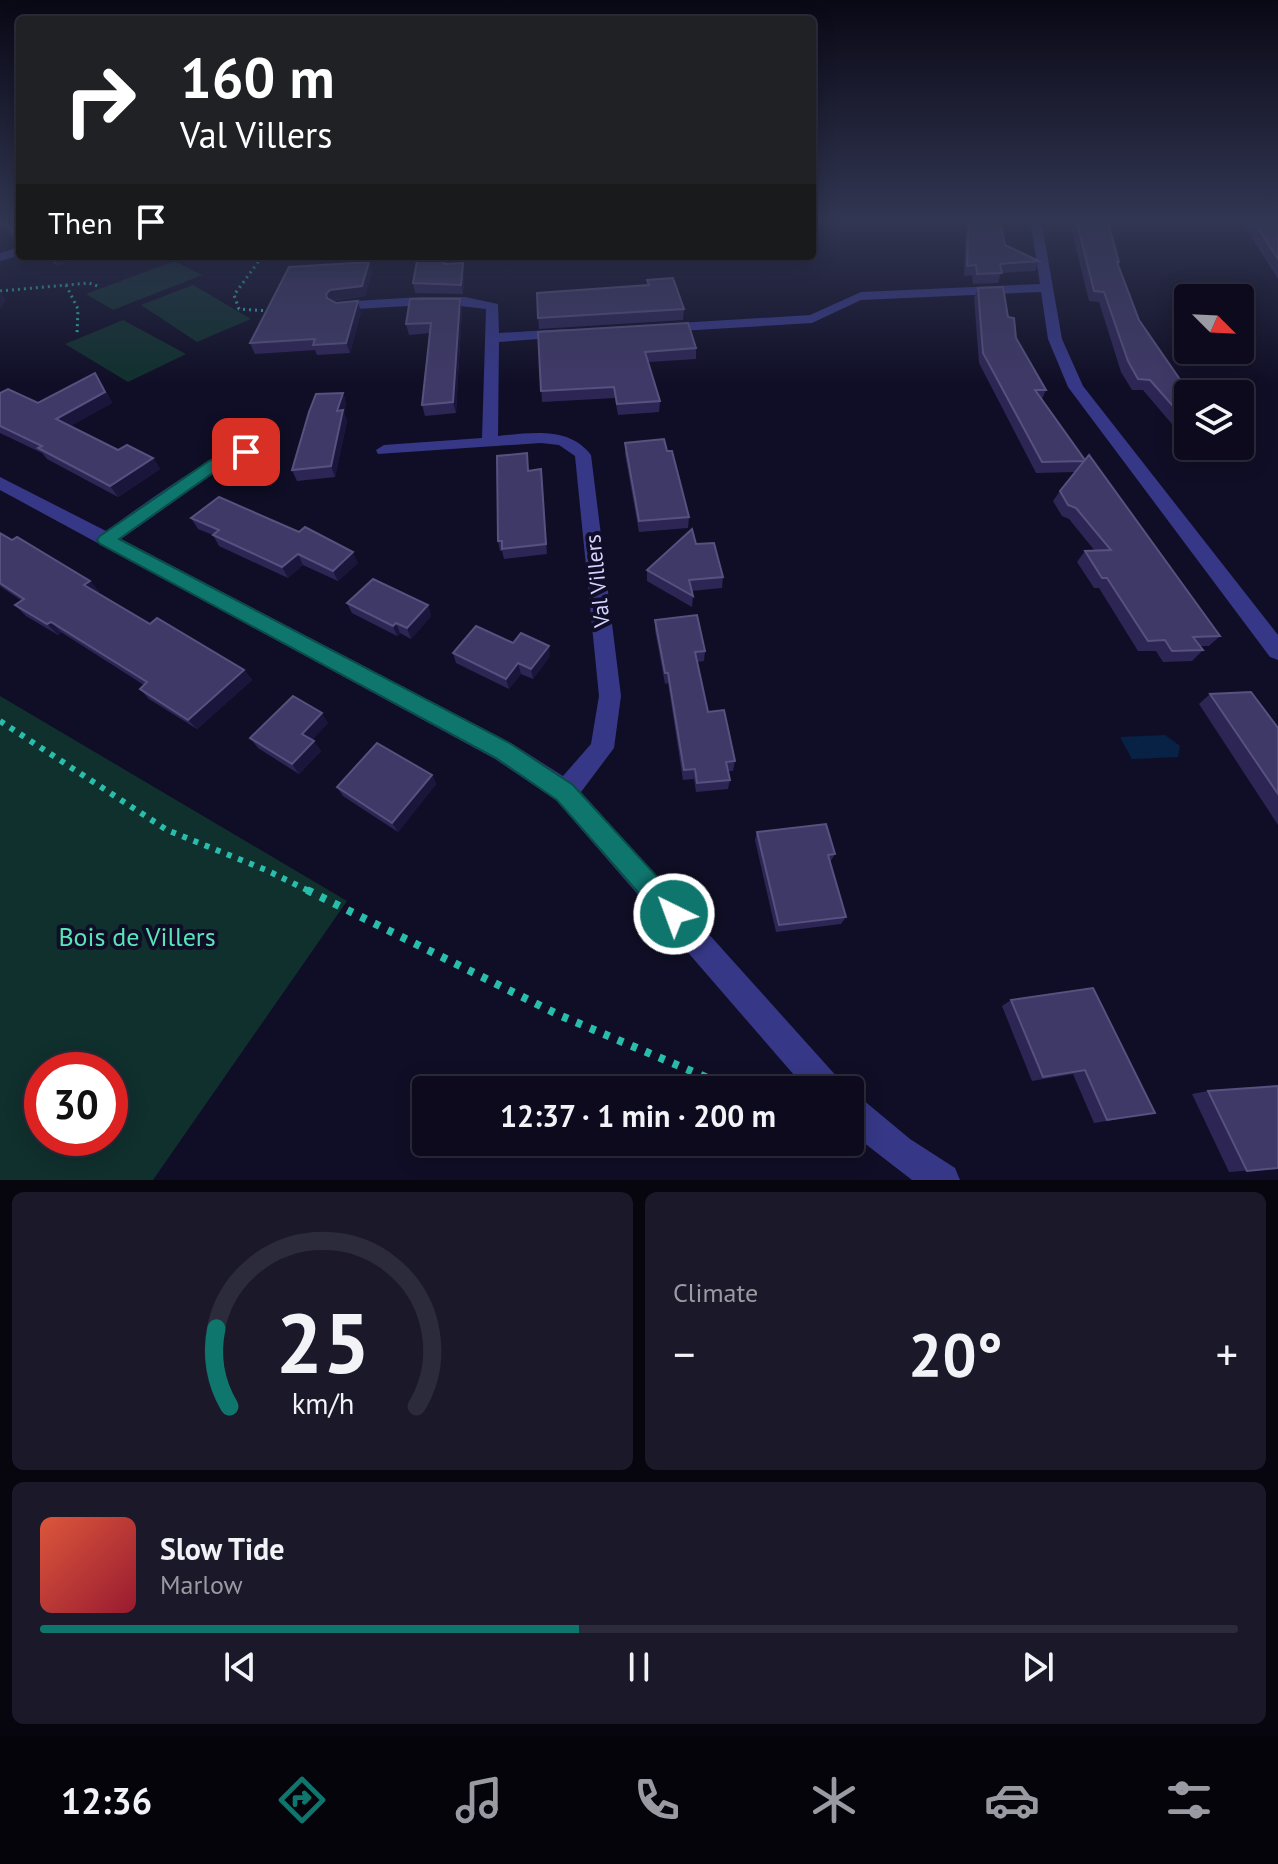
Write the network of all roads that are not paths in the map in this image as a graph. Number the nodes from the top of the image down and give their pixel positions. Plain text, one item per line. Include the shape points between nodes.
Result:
1 (1043, 274) edge
2 (1045, 288) junction
3 (339, 306) edge
4 (653, 328) edge
5 (574, 333) edge
6 (494, 338) junction
7 (490, 442) junction
8 (384, 450) dead end
9 (246, 452) dead end
10 (0, 483) edge
11 (106, 540) junction
12 (1278, 651) edge
13 (565, 792) junction
14 (816, 1076) edge
15 (864, 1123) edge
16 (943, 1180) edge

1 - 2 street
2 - 4 street via 861,296 843,300 831,313 812,319
2 - 12 street via 1055,339 1076,387
3 - 6 street via 479,300 493,307
5 - 6 street
6 - 7 street
7 - 8 street, Val Villers
7 - 13 street, Val Villers via 563,440 583,455 610,696 602,748
9 - 11 street via 214,465
10 - 11 street
11 - 13 street via 503,751
13 - 14 street
15 - 16 street

